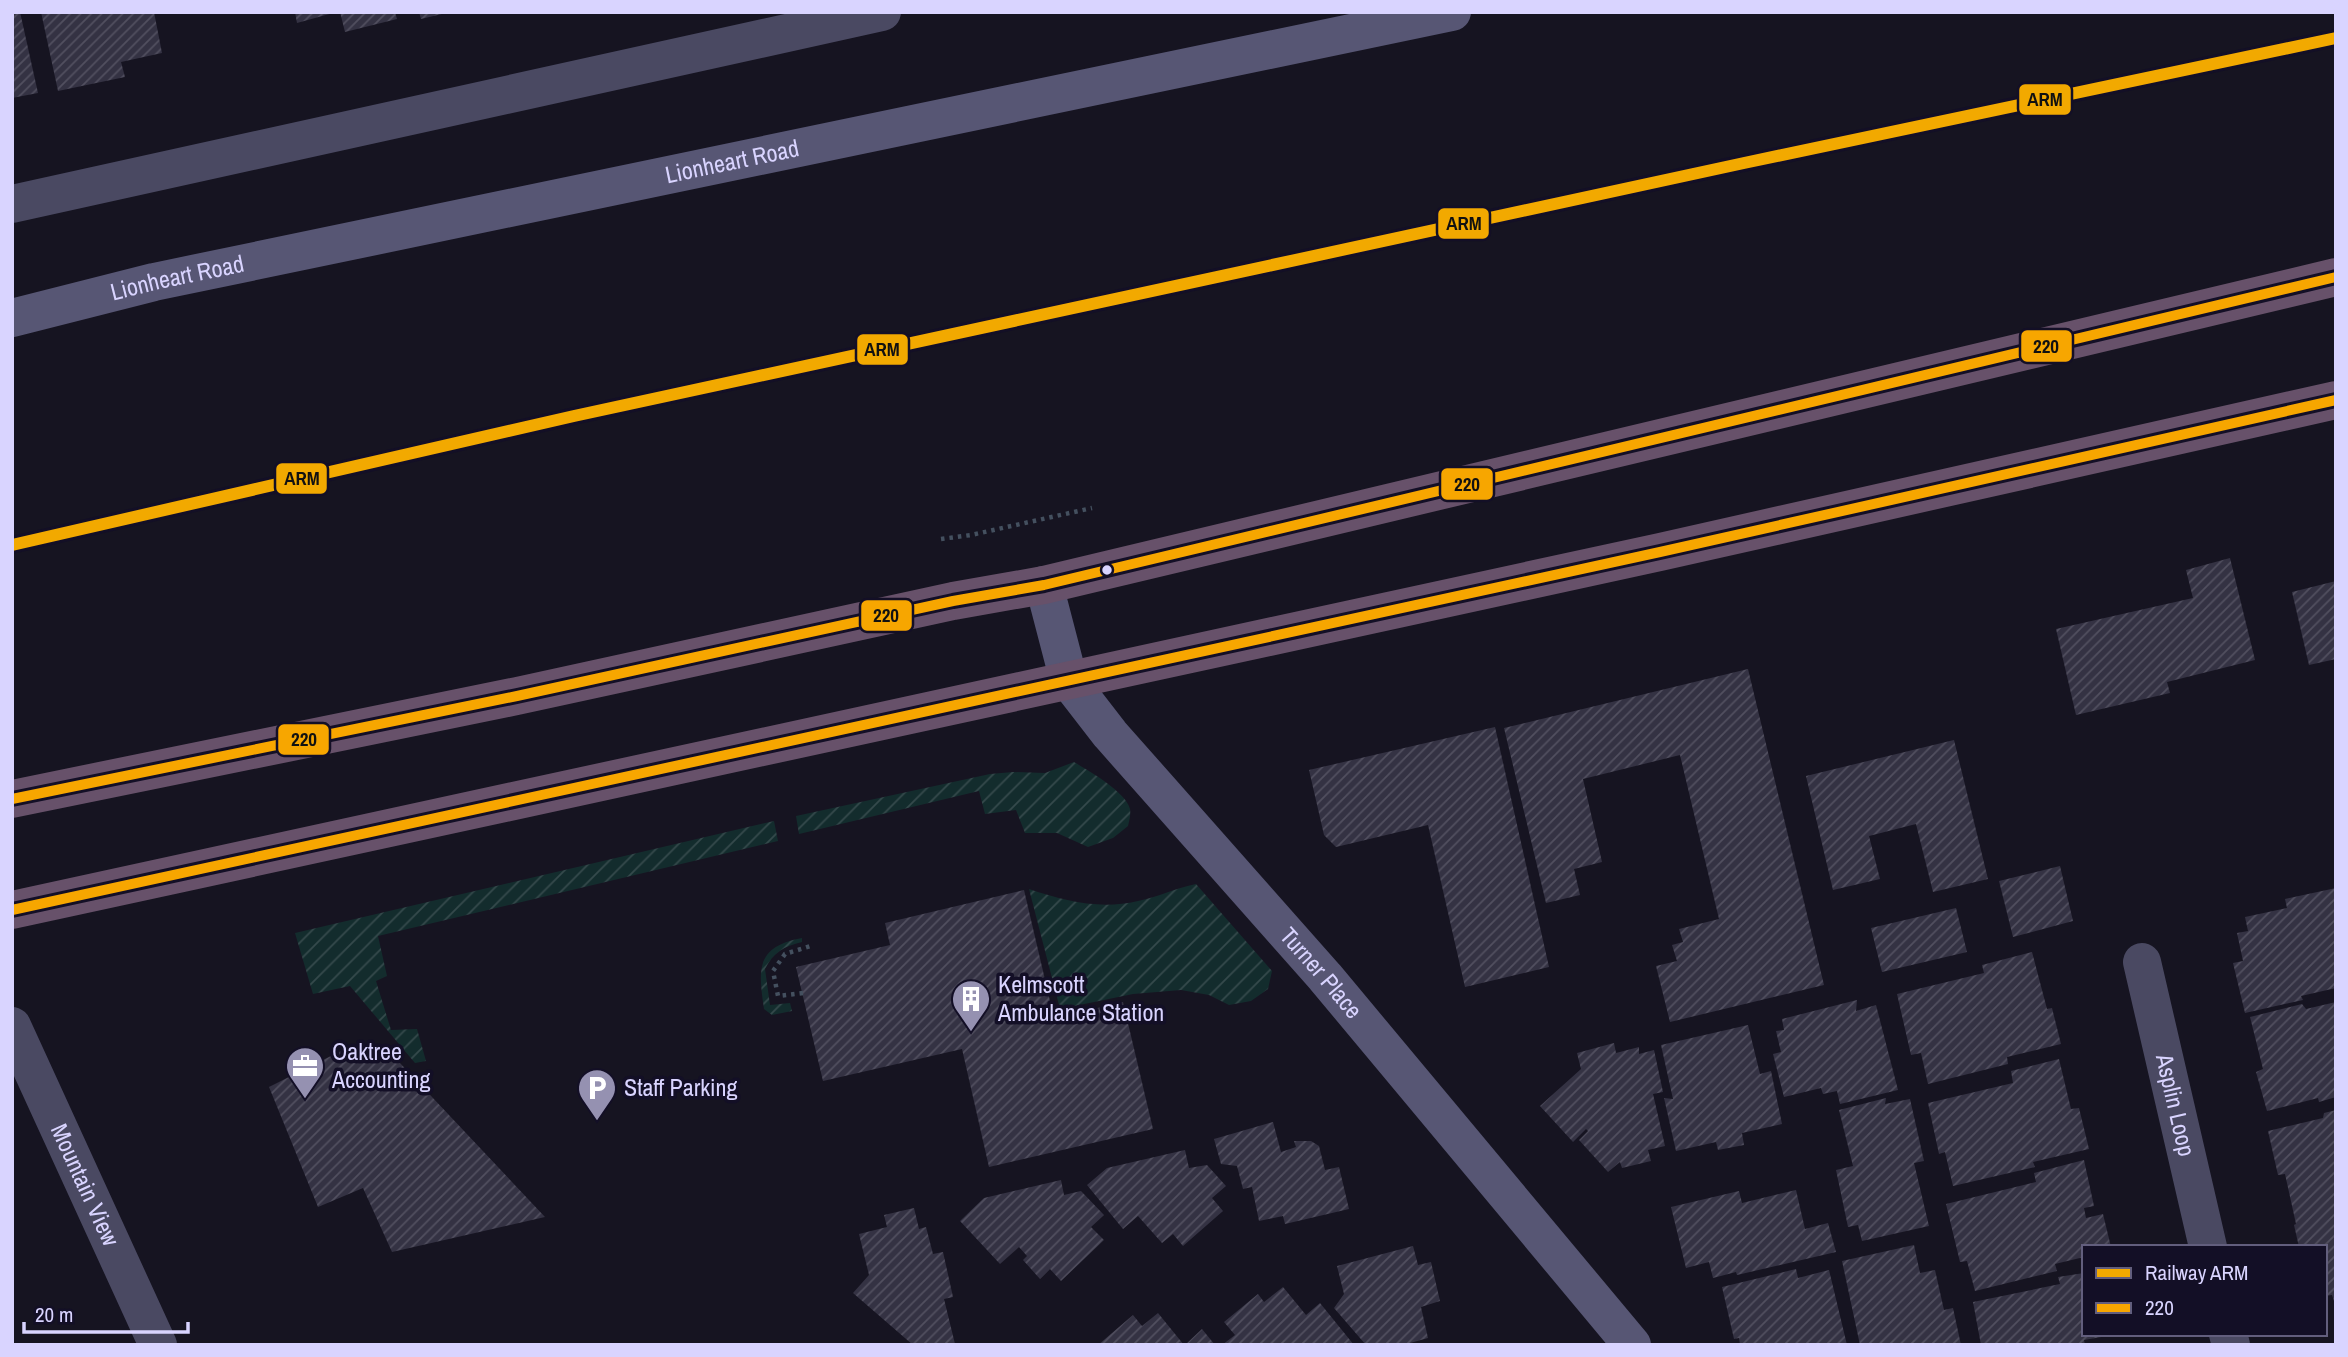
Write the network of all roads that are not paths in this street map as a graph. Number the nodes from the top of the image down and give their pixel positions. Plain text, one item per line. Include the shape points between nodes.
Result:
1 (882, 12) edge
2 (1452, 12) edge
3 (12, 204) edge
4 (2336, 277) edge
5 (12, 318) edge
6 (2336, 401) edge
7 (1044, 585) junction
8 (1069, 681) junction
9 (12, 799) edge
10 (12, 910) edge
11 (2142, 962) dead end
12 (12, 1026) edge
13 (2208, 1245) edge
14 (158, 1345) edge
15 (1632, 1345) edge

1 - 3 street
2 - 5 main road, Lionheart Road via 155,282
4 - 7 highway
6 - 8 highway
7 - 8 main road, Turner Place
7 - 9 highway
8 - 10 highway
8 - 15 main road, Turner Place via 1110,734 1325,977
11 - 13 street, Asplin Loop
12 - 14 street, Mountain View

